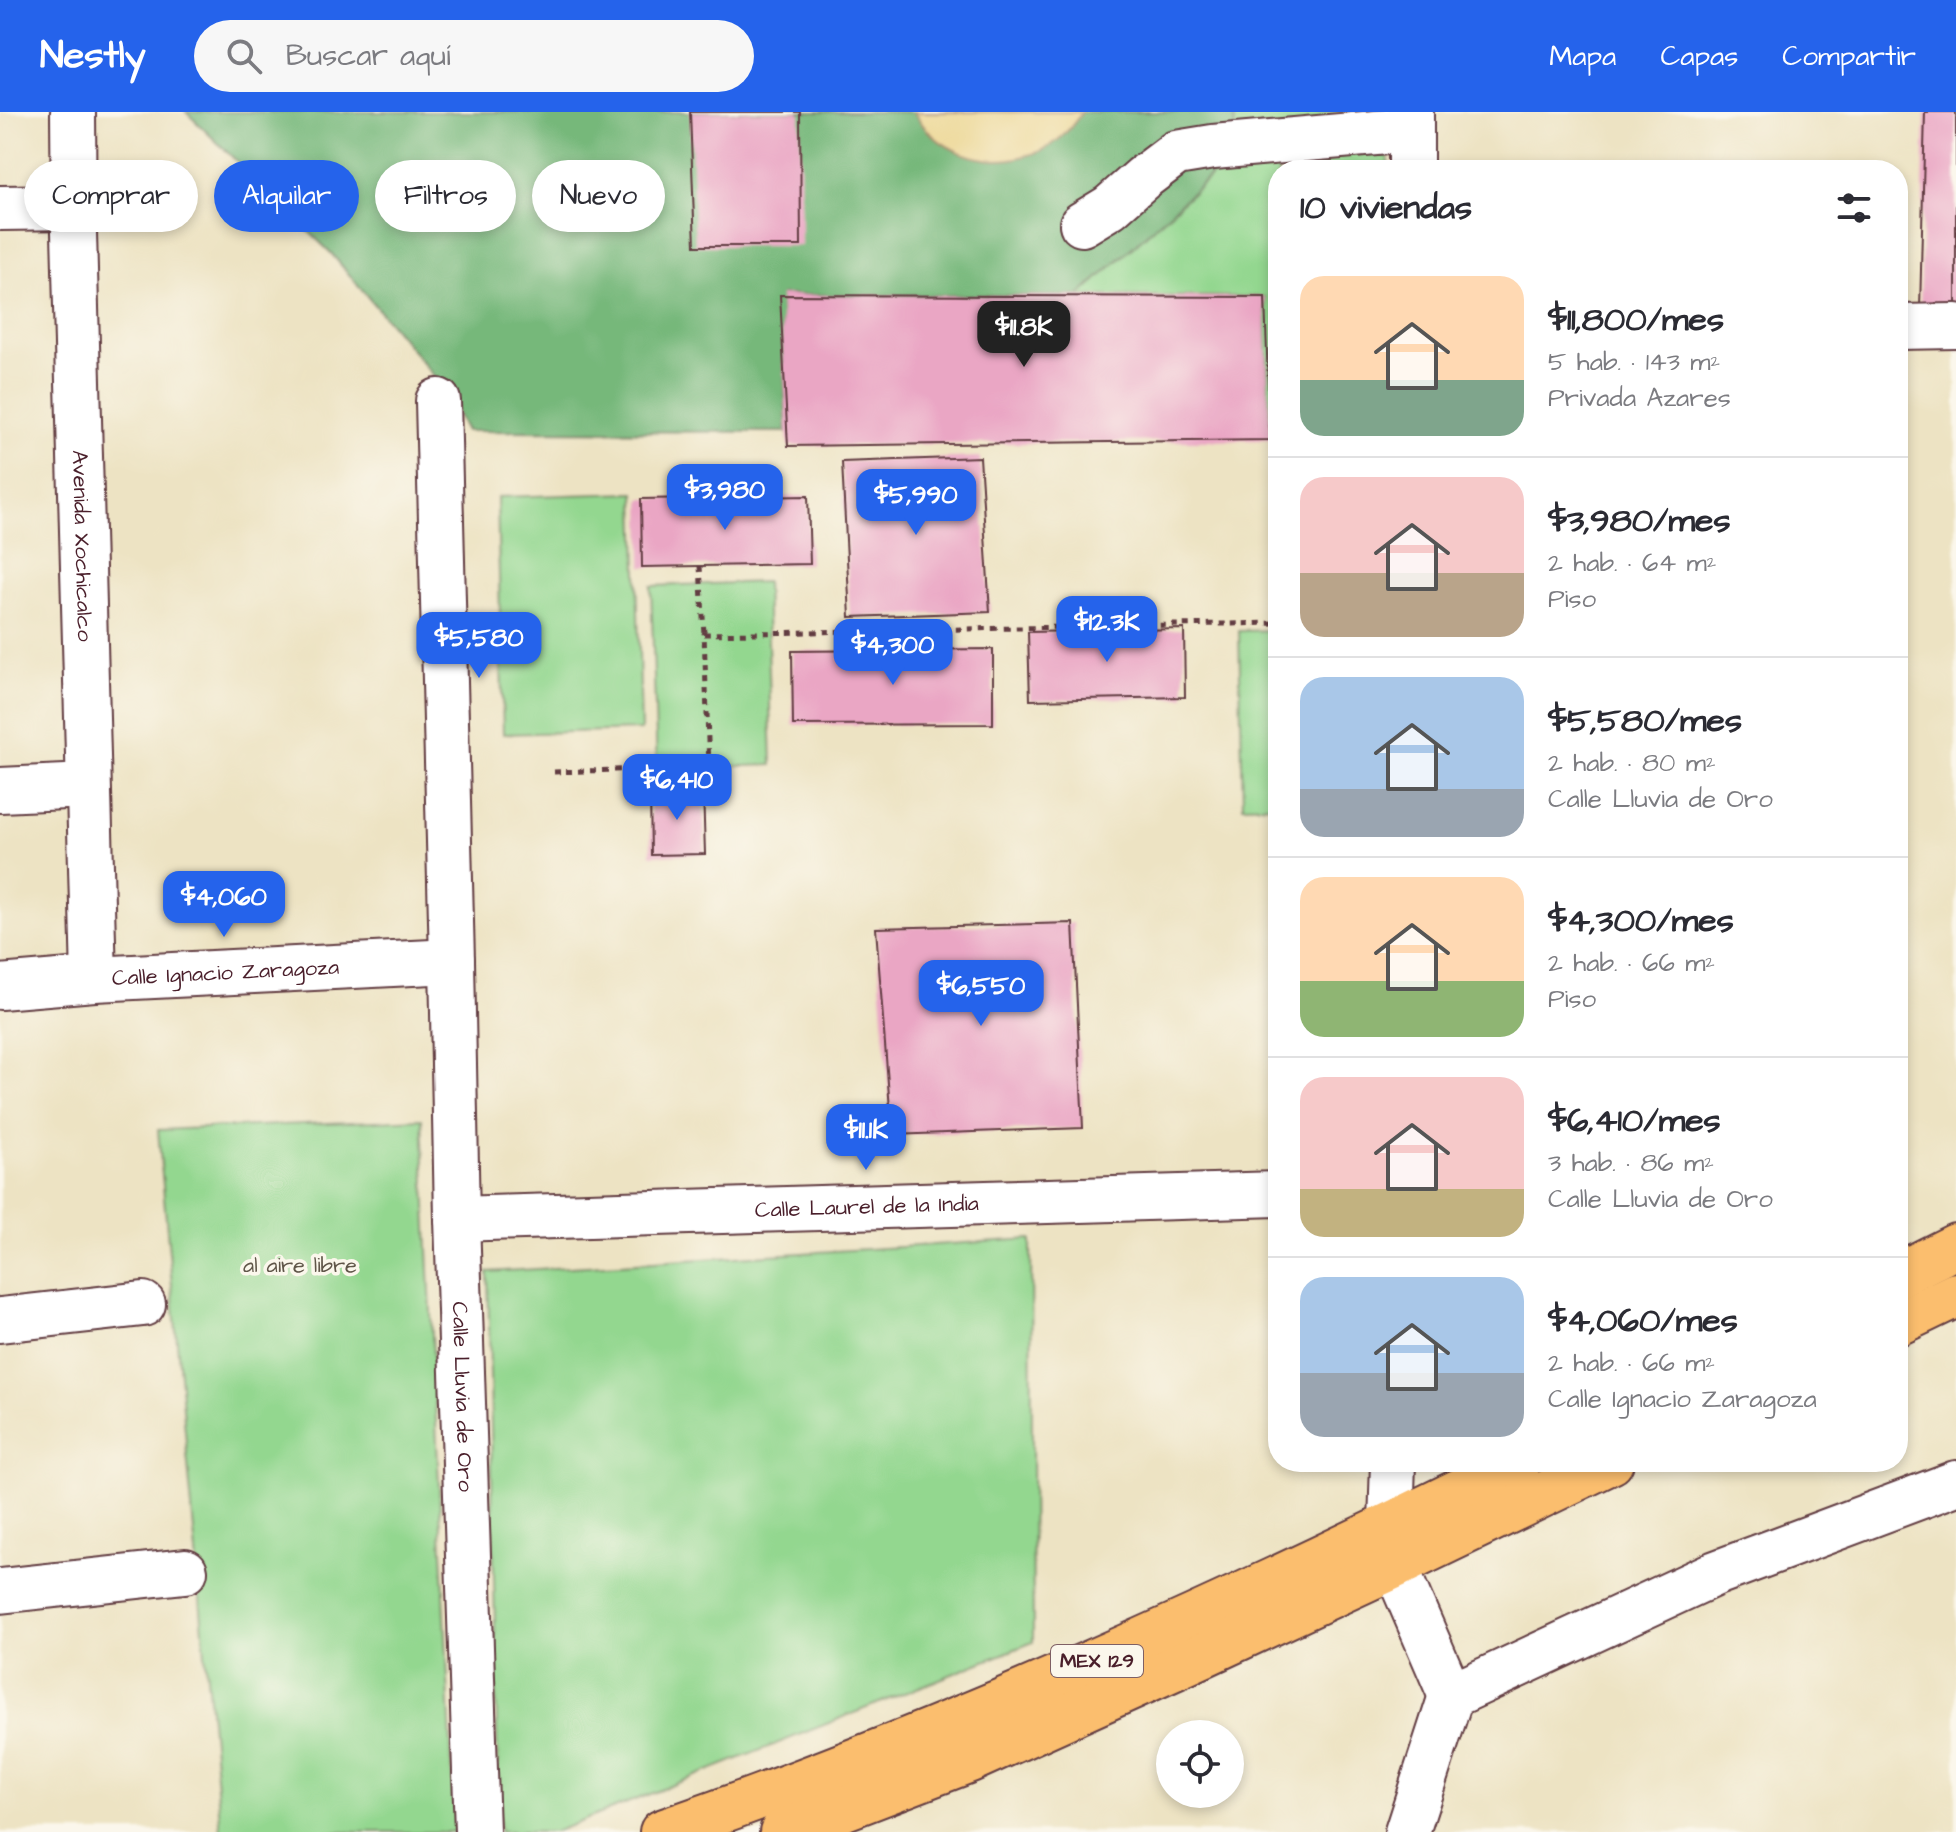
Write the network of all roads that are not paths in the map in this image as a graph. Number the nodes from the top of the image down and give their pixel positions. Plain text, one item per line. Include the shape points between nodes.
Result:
1 (73, 112) edge
2 (1411, 137) edge
3 (74, 160) edge
4 (0, 208) edge
5 (24, 208) edge
6 (1082, 224) dead end
7 (75, 232) edge
8 (1956, 326) edge
9 (1908, 327) edge
10 (438, 401) dead end
11 (88, 786) junction
12 (0, 790) edge
13 (452, 961) junction
14 (94, 979) junction
15 (0, 987) edge
16 (1268, 1194) edge
17 (457, 1219) junction
18 (1956, 1246) edge
19 (1908, 1270) edge
20 (1956, 1295) edge
21 (143, 1304) dead end
22 (1908, 1318) edge
23 (0, 1320) edge
24 (1393, 1472) edge
25 (1504, 1472) edge
26 (1585, 1472) edge
27 (1956, 1483) edge
28 (1393, 1546) junction
29 (185, 1571) dead end
30 (0, 1591) edge
31 (1451, 1696) junction
32 (477, 1832) edge
33 (662, 1832) edge
34 (782, 1832) edge
35 (1407, 1832) edge

1 - 3 street, Avenida Xochicalco
2 - 6 street via 1176,153
4 - 5 street
7 - 11 street, Avenida Xochicalco
8 - 9 street
10 - 13 street, Calle Lluvia de Oro
11 - 12 street
11 - 14 street, Avenida Xochicalco
13 - 14 street, Calle Ignacio Zaragoza
13 - 17 street, Calle Lluvia de Oro
14 - 15 street, Calle Ignacio Zaragoza
16 - 17 street, Calle Laurel de la India
17 - 32 street, Calle Lluvia de Oro
18 - 19 main road
20 - 22 main road
21 - 23 street
24 - 28 street
25 - 28 main road, MEX 129
26 - 28 main road, MEX 129
27 - 31 street via 1716,1573
28 - 31 street
28 - 33 main road, MEX 129
28 - 34 main road, MEX 129 via 1189,1662 970,1760
29 - 30 street
31 - 35 street

